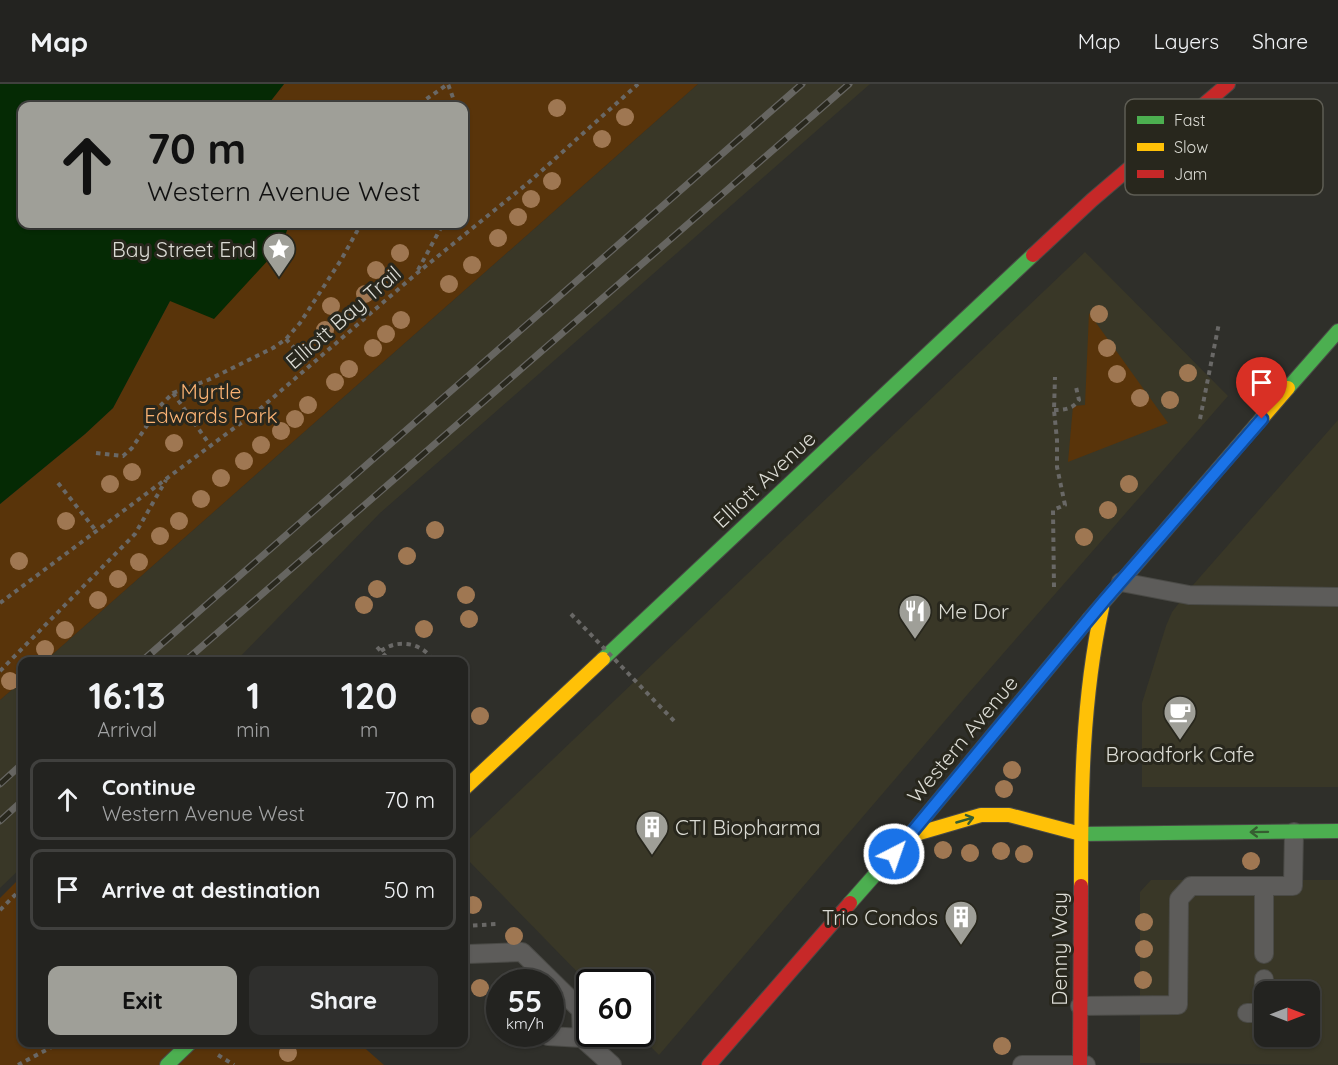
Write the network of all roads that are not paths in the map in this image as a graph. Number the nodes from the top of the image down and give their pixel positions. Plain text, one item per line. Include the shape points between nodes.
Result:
1 (1228, 84) edge
2 (1210, 99) edge
3 (1125, 172) edge
4 (1338, 331) edge
5 (1121, 582) junction
6 (1338, 597) edge
7 (1104, 601) junction
8 (468, 785) edge
9 (1338, 831) edge
10 (1294, 832) junction
11 (1081, 834) junction
12 (909, 836) junction
13 (1264, 886) junction
14 (468, 954) dead end
15 (1264, 954) dead end
16 (1264, 979) dead end
17 (576, 1005) edge
18 (1080, 1006) junction
19 (1247, 1012) dead end
20 (186, 1047) edge
21 (592, 1047) edge
22 (167, 1065) edge
23 (612, 1065) edge
24 (709, 1065) edge
25 (1022, 1065) edge
26 (1080, 1065) edge
27 (1093, 1065) edge

1 - 2 main road, Elliott Avenue
3 - 8 main road, Elliott Avenue
4 - 5 main road, Western Avenue
5 - 6 lane via 1189,595
5 - 7 main road, Western Avenue
7 - 11 main road, Denny Way via 1087,690
7 - 12 main road, Western Avenue
9 - 10 main road
10 -> 11 main road
10 - 13 lane via 1293,886
12 -> 11 main road via 981,815 1009,815
11 - 18 main road, Denny Way
12 - 24 main road, Western Avenue
13 - 15 lane via 1257,929
13 - 18 lane via 1191,886 1179,899 1187,927 1185,1009
14 - 17 lane via 522,952
16 - 19 lane via 1263,1013
18 - 26 main road, Denny Way
20 - 22 main road
21 - 23 lane
25 - 26 lane
26 - 27 lane

